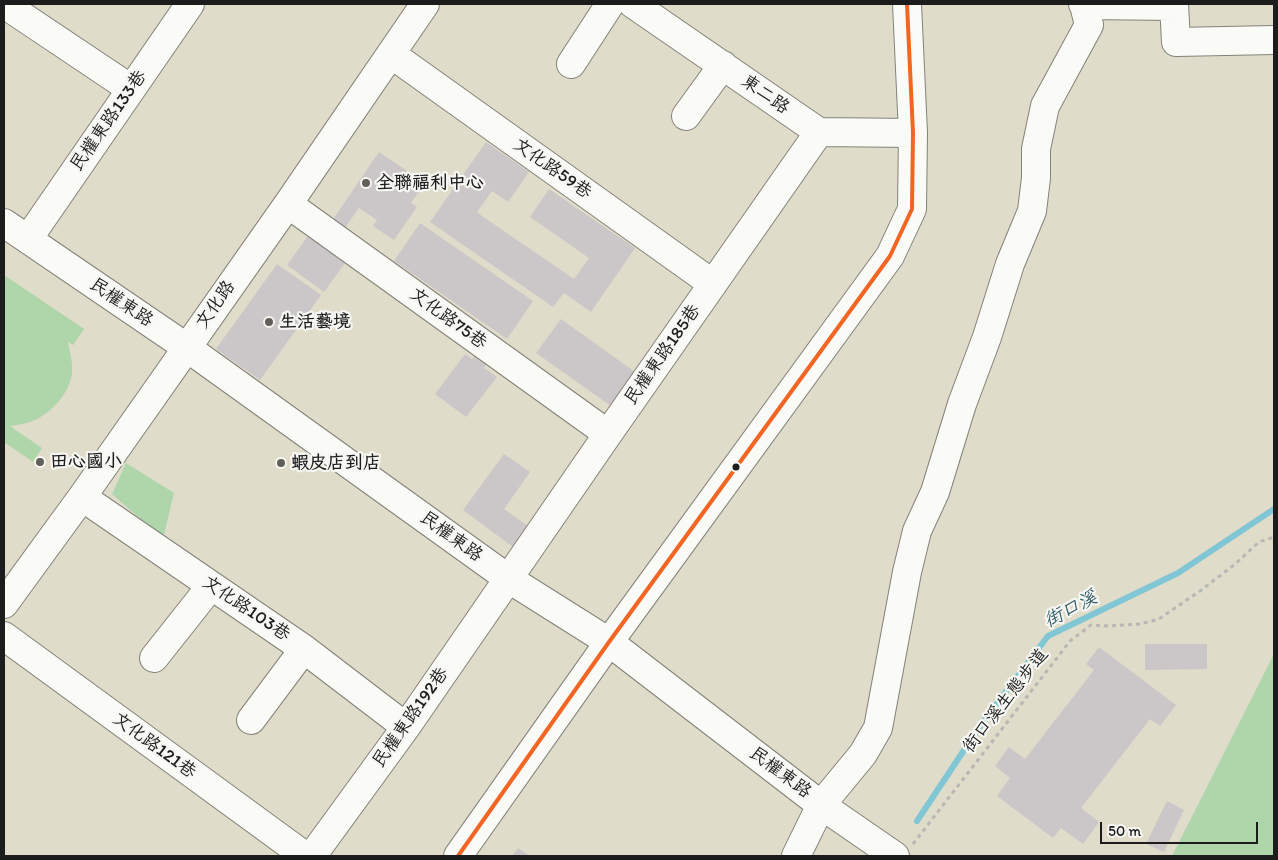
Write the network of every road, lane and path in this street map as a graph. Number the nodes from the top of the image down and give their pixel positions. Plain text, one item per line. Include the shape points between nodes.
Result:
1 (4, 4) edge
2 (190, 4) edge
3 (425, 4) edge
4 (610, 4) edge
5 (633, 4) edge
6 (907, 4) edge
7 (1083, 5) edge
8 (1174, 5) edge
9 (1274, 40) edge
10 (391, 54) junction
11 (571, 64) dead end
12 (723, 65) junction
13 (131, 89) junction
14 (686, 116) dead end
15 (819, 132) junction
16 (913, 132) junction
17 (288, 204) junction
18 (4, 223) edge
19 (28, 239) junction
20 (713, 284) junction
21 (186, 347) junction
22 (608, 434) junction
23 (82, 497) junction
24 (1274, 537) edge
25 (509, 579) junction
26 (211, 586) junction
27 (4, 604) edge
28 (4, 636) edge
29 (609, 642) junction
30 (304, 649) junction
31 (154, 658) dead end
32 (251, 720) dead end
33 (406, 727) junction
34 (821, 805) junction
35 (903, 852) edge
36 (305, 856) edge
37 (312, 856) edge
38 (458, 856) edge
39 (796, 856) edge

1 - 13 street
2 - 13 street, 民權東路133巷
3 - 10 street, 文化路
4 - 11 street
5 - 12 street, 東二路
6 - 16 street
7 - 8 street
7 - 34 street via 1089,25 1046,106 1036,148 1032,210 1010,264 935,492 918,530 878,728 862,754
8 - 9 street via 1176,42
10 - 17 street, 文化路
10 - 20 street, 文化路59巷
12 - 14 street
12 - 15 street, 東二路
13 - 19 street, 民權東路133巷
15 - 16 street
15 - 20 street, 民權東路185巷
16 - 29 street via 912,210 890,256
17 - 21 street, 文化路
17 - 22 street, 文化路75巷
18 - 19 street, 民權東路
19 - 21 street, 民權東路
20 - 22 street, 民權東路185巷
21 - 23 street, 文化路
21 - 25 street, 民權東路
22 - 25 street, 民權東路185巷
23 - 26 street, 文化路103巷
23 - 27 street, 文化路
24 - 35 path, 街口溪生態步道 via 1259,542 1214,581 1159,619 1140,624 1091,625 1070,641
25 - 29 street, 民權東路
25 - 33 street, 民權東路192巷
26 - 30 street, 文化路103巷
26 - 31 street
28 - 36 street, 文化路121巷
29 - 34 street, 民權東路
29 - 38 street
30 - 32 street
30 - 33 street, 文化路103巷
33 - 37 street, 民權東路192巷
34 - 35 street, 民權東路
34 - 39 street

